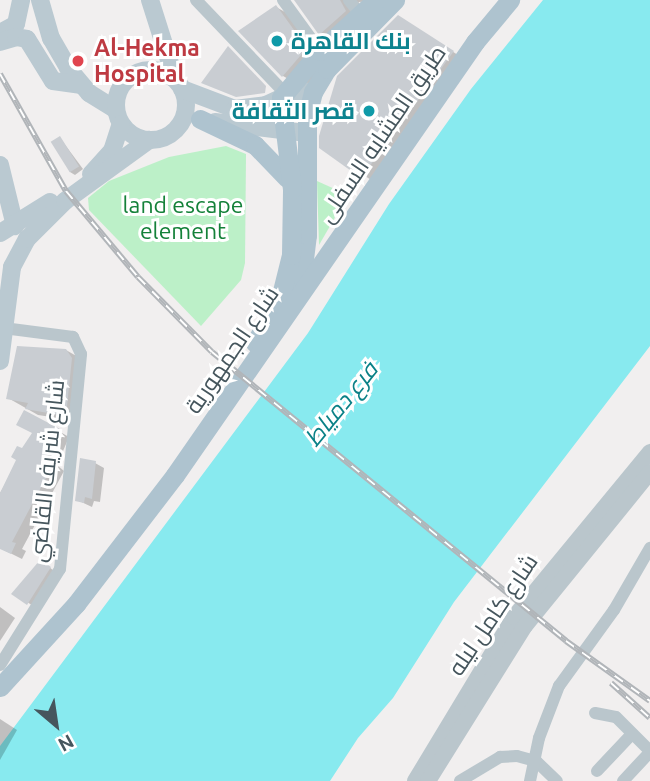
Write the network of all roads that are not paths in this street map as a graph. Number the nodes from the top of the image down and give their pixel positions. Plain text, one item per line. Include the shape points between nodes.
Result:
1 (21, 0) edge
2 (40, 0) edge
3 (150, 0) edge
4 (196, 0) edge
5 (219, 0) edge
6 (283, 0) edge
7 (376, 0) edge
8 (395, 0) edge
9 (510, 0) edge
10 (355, 7) edge
11 (208, 9) junction
12 (0, 33) edge
13 (0, 42) edge
14 (320, 51) junction
15 (179, 84) junction
16 (82, 85) junction
17 (313, 92) junction
18 (283, 96) junction
19 (118, 117) junction
20 (192, 117) junction
21 (307, 128) junction
22 (282, 132) junction
23 (149, 140) junction
24 (0, 165) edge
25 (292, 189) junction
26 (4, 228) edge
27 (12, 267) junction
28 (299, 299) junction
29 (4, 328) junction
30 (0, 360) edge
31 (650, 452) edge
32 (650, 472) edge
33 (648, 553) edge
34 (0, 664) edge
35 (0, 670) edge
36 (0, 687) edge
37 (595, 713) dead end
38 (632, 734) junction
39 (650, 752) edge
40 (536, 761) junction
41 (597, 771) dead end
42 (415, 781) edge
43 (428, 781) edge
44 (460, 781) edge
45 (530, 781) edge
46 (557, 781) edge
47 (624, 781) edge

1 - 12 main road via 16,24
2 - 16 main road via 59,53
3 - 15 main road
4 - 11 street
5 - 11 street
6 - 14 street
7 - 10 main road
8 - 17 main road, شارع الجمهورية via 327,69
9 - 28 main road, طريق المشايه السفلى via 475,42
10 - 14 main road
11 - 18 street
13 - 16 main road via 27,39 53,81
14 - 18 main road
15 - 18 main road via 235,109
15 - 19 main road via 156,70 134,74 119,89
15 - 20 main road
16 - 19 main road
17 - 18 main road
17 - 21 main road, شارع الجمهورية
18 - 22 main road, شارع الجمهورية
19 - 23 main road
19 - 26 main road via 104,162
20 - 22 main road
20 - 23 main road via 171,134
20 - 25 main road via 264,151
21 - 22 main road
21 - 28 main road, شارع الجمهورية via 307,235
22 - 25 main road, شارع الجمهورية
23 - 27 main road via 37,226
24 - 26 main road
25 - 35 main road, شارع الجمهورية via 291,255 280,299 260,334 100,557
26 - 27 main road
27 - 29 main road
28 - 36 main road, شارع الجمهورية via 109,564
29 - 30 main road
29 - 34 street, شارع شريف القاضي via 73,337 81,354 60,569
31 - 42 street, شارع كامل ليله via 514,617
32 - 43 street, شارع كامل ليله via 525,626
33 - 40 street via 559,686
37 - 38 street via 616,717
38 - 39 street
38 - 41 street
39 - 47 street
40 - 44 street via 500,757
40 - 45 street
40 - 46 street

